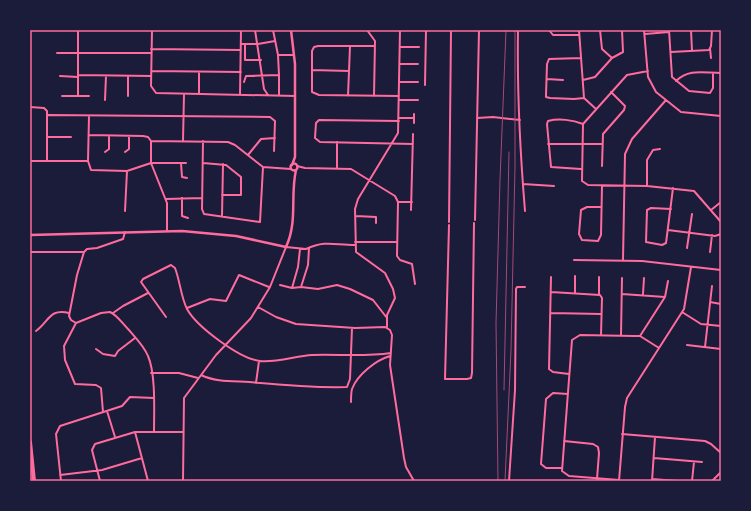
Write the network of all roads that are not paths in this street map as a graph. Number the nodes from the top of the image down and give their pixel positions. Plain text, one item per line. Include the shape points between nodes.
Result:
1 (78, 30) edge
2 (152, 30) edge
3 (241, 30) edge
4 (255, 30) edge
5 (273, 30) edge
6 (291, 30) edge
7 (367, 30) edge
8 (400, 30) edge
9 (426, 30) edge
10 (451, 30) edge
11 (479, 30) edge
12 (518, 30) edge
13 (549, 30) edge
14 (579, 30) edge
15 (600, 30) edge
16 (622, 30) edge
17 (644, 30) edge
18 (691, 30) edge
19 (712, 30) edge
20 (721, 30) edge
21 (669, 31) edge
22 (645, 34) junction
23 (579, 35) junction
24 (275, 41) junction
25 (241, 44) junction
26 (244, 44) junction
27 (258, 44) junction
28 (350, 46) junction
29 (375, 46) junction
30 (401, 47) junction
31 (419, 47) dead end
32 (710, 48) junction
33 (151, 49) junction
34 (241, 50) junction
35 (692, 51) junction
36 (78, 52) junction
37 (671, 52) junction
38 (57, 53) dead end
39 (151, 53) junction
40 (294, 55) junction
41 (278, 56) junction
42 (581, 58) junction
43 (612, 58) junction
44 (711, 58) dead end
45 (261, 60) junction
46 (400, 64) junction
47 (418, 64) dead end
48 (312, 70) junction
49 (151, 71) junction
50 (349, 71) junction
51 (648, 71) junction
52 (199, 72) junction
53 (240, 72) junction
54 (713, 73) junction
55 (721, 73) edge
56 (279, 75) junction
57 (60, 76) dead end
58 (78, 76) junction
59 (106, 76) junction
60 (128, 76) junction
61 (151, 76) junction
62 (264, 76) junction
63 (546, 79) junction
64 (563, 80) dead end
65 (583, 80) junction
66 (676, 81) junction
67 (244, 82) dead end
68 (400, 82) junction
69 (418, 82) dead end
70 (425, 85) dead end
71 (611, 92) junction
72 (184, 94) junction
73 (199, 94) junction
74 (240, 95) junction
75 (268, 95) junction
76 (279, 95) junction
77 (62, 96) dead end
78 (78, 96) junction
79 (89, 96) dead end
80 (128, 96) dead end
81 (295, 96) junction
82 (348, 96) junction
83 (374, 96) junction
84 (400, 96) junction
85 (584, 98) junction
86 (105, 100) dead end
87 (400, 100) junction
88 (418, 100) dead end
89 (666, 100) junction
90 (30, 107) edge
91 (596, 109) junction
92 (414, 114) dead end
93 (48, 115) junction
94 (89, 116) junction
95 (184, 116) junction
96 (721, 116) edge
97 (414, 118) junction
98 (477, 118) junction
99 (399, 119) junction
100 (520, 120) junction
101 (414, 123) dead end
102 (583, 124) junction
103 (414, 134) dead end
104 (89, 136) junction
105 (109, 136) junction
106 (129, 136) junction
107 (48, 137) junction
108 (71, 138) dead end
109 (275, 138) junction
110 (151, 141) junction
111 (183, 141) junction
112 (203, 141) junction
113 (337, 142) junction
114 (393, 143) junction
115 (413, 144) junction
116 (548, 144) junction
117 (582, 144) junction
118 (602, 144) junction
119 (660, 149) dead end
120 (274, 150) dead end
121 (106, 152) dead end
122 (125, 152) dead end
123 (248, 155) junction
124 (294, 157) junction
125 (30, 161) edge
126 (47, 161) junction
127 (88, 162) junction
128 (151, 163) junction
129 (182, 163) junction
130 (186, 163) dead end
131 (203, 163) junction
132 (223, 164) junction
133 (297, 165) junction
134 (602, 166) dead end
135 (263, 167) junction
136 (292, 167) junction
137 (305, 168) junction
138 (337, 168) junction
139 (581, 169) junction
140 (296, 170) junction
141 (127, 171) junction
142 (187, 178) dead end
143 (294, 178) junction
144 (370, 180) junction
145 (523, 184) junction
146 (554, 186) dead end
147 (602, 186) junction
148 (624, 186) junction
149 (647, 186) junction
150 (673, 188) junction
151 (222, 195) junction
152 (182, 198) junction
153 (202, 198) junction
154 (166, 199) junction
155 (398, 202) junction
156 (412, 202) junction
157 (721, 202) edge
158 (602, 207) junction
159 (671, 209) junction
160 (412, 210) dead end
161 (711, 210) junction
162 (125, 211) dead end
163 (525, 211) dead end
164 (692, 214) dead end
165 (222, 216) junction
166 (355, 216) junction
167 (188, 218) dead end
168 (475, 220) dead end
169 (448, 222) dead end
170 (721, 222) edge
171 (376, 223) dead end
172 (474, 223) dead end
173 (448, 225) dead end
174 (168, 230) junction
175 (668, 230) junction
176 (126, 232) junction
177 (689, 232) junction
178 (721, 234) edge
179 (30, 235) edge
180 (712, 235) junction
181 (397, 242) junction
182 (355, 243) junction
183 (286, 247) junction
184 (309, 248) junction
185 (687, 248) dead end
186 (300, 249) junction
187 (30, 252) edge
188 (84, 252) junction
189 (710, 252) dead end
190 (574, 260) dead end
191 (623, 260) junction
192 (691, 266) junction
193 (721, 270) edge
194 (575, 276) dead end
195 (551, 277) dead end
196 (599, 277) dead end
197 (622, 278) dead end
198 (644, 278) dead end
199 (668, 281) dead end
200 (414, 284) dead end
201 (280, 285) dead end
202 (712, 286) dead end
203 (270, 287) junction
204 (301, 287) junction
205 (292, 288) junction
206 (525, 288) dead end
207 (551, 292) junction
208 (148, 293) junction
209 (575, 293) junction
210 (599, 294) junction
211 (622, 294) junction
212 (644, 294) junction
213 (665, 298) junction
214 (710, 302) junction
215 (721, 304) edge
216 (258, 307) junction
217 (187, 308) junction
218 (682, 312) junction
219 (550, 313) junction
220 (69, 314) junction
221 (113, 314) junction
222 (601, 314) junction
223 (166, 317) dead end
224 (387, 318) junction
225 (76, 323) junction
226 (707, 325) junction
227 (721, 326) edge
228 (352, 328) junction
229 (387, 328) junction
230 (36, 331) dead end
231 (601, 335) junction
232 (621, 335) junction
233 (640, 336) junction
234 (135, 338) junction
235 (227, 344) junction
236 (687, 345) dead end
237 (705, 347) junction
238 (658, 348) junction
239 (96, 349) dead end
240 (721, 349) edge
241 (351, 354) junction
242 (390, 354) junction
243 (259, 361) junction
244 (151, 373) junction
245 (569, 374) junction
246 (201, 375) junction
247 (198, 378) junction
248 (256, 383) junction
249 (347, 387) junction
250 (352, 389) junction
251 (568, 394) junction
252 (154, 399) junction
253 (350, 402) dead end
254 (107, 411) junction
255 (103, 412) junction
256 (135, 432) junction
257 (154, 432) junction
258 (183, 432) junction
259 (622, 434) junction
260 (115, 437) junction
261 (655, 437) junction
262 (564, 441) junction
263 (30, 442) edge
264 (721, 454) edge
265 (142, 458) junction
266 (654, 458) junction
267 (694, 462) junction
268 (702, 462) dead end
269 (562, 468) junction
270 (97, 471) junction
271 (721, 472) edge
272 (60, 475) junction
273 (597, 478) junction
274 (652, 480) edge
275 (34, 481) edge
276 (61, 481) edge
277 (100, 481) edge
278 (148, 481) edge
279 (183, 481) edge
280 (414, 481) edge
281 (510, 481) edge
282 (619, 481) edge
283 (677, 481) edge
284 (692, 481) edge
285 (712, 481) edge

1 - 36 street
2 - 33 street
3 - 25 street
4 - 27 street
5 - 24 street
6 - 40 street
7 - 29 street via 374,38
8 - 30 street
9 - 70 street
10 - 169 street
11 - 98 street
12 - 100 street via 517,95
13 - 23 street via 553,35
14 - 23 street
15 - 43 street via 602,49
16 - 43 street via 623,52
17 - 22 street
18 - 35 street
19 - 20 street
19 - 32 street
21 - 22 street
21 - 37 street
22 - 51 street
23 - 42 street
24 - 27 street
24 - 41 street
25 - 26 street
25 - 34 street
26 - 27 street
26 - 45 street via 246,60
27 - 45 street
28 - 29 street
28 - 48 street via 314,47
28 - 50 street
29 - 83 street
30 - 31 street
30 - 46 street
32 - 35 street
32 - 44 street
33 - 34 street
33 - 39 street
34 - 53 street
35 - 37 street
36 - 38 street
36 - 39 street
36 - 58 street
37 - 66 street via 671,74
39 - 49 street
40 - 41 street
40 - 81 street
41 - 56 street
42 - 63 street via 549,59
42 - 65 street
43 - 65 street via 595,77
45 - 62 street
46 - 47 street
46 - 68 street
48 - 50 street
48 - 82 street via 314,94
49 - 52 street
49 - 61 street
50 - 82 street
51 - 71 street via 629,74
51 - 89 street via 652,86
52 - 53 street
52 - 73 street
53 - 74 street
54 - 55 street
54 - 66 street via 686,73
54 - 66 street via 713,88 710,92 689,91
56 - 62 street
56 - 76 street
57 - 58 street
58 - 59 street
58 - 78 street
59 - 60 street
59 - 86 street
60 - 61 street
60 - 80 street
61 - 72 street via 152,88 156,93
62 - 67 street via 245,76
62 - 75 street via 264,89
63 - 64 street
63 - 85 street via 548,98
65 - 85 street
68 - 69 street
68 - 84 street
71 - 91 street
71 - 118 street via 625,106 605,131
72 - 73 street
72 - 95 street
73 - 74 street
74 - 75 street
75 - 76 street
76 - 81 street
77 - 78 street
78 - 79 street
81 - 124 street
82 - 83 street
83 - 84 street
84 - 87 street
85 - 91 street
87 - 88 street
87 - 99 street
89 - 96 street via 681,112
89 - 148 street via 628,144 625,154
90 - 93 street via 42,107
91 - 102 street
92 - 97 street
93 - 94 street
93 - 107 street
94 - 95 street
94 - 104 street
95 - 109 street via 270,117 275,121
95 - 111 street
97 - 99 street
97 - 101 street
98 - 100 street
98 - 168 street
99 - 113 street via 317,121 316,141
99 - 114 street via 398,133
100 - 145 street
102 - 116 street via 569,120 548,121
102 - 117 street
103 - 115 street
104 - 105 street
104 - 127 street
105 - 106 street
105 - 121 street via 109,150
106 - 110 street via 146,136
106 - 122 street via 129,149
107 - 108 street
107 - 126 street
109 - 120 street
109 - 123 street via 261,139
110 - 111 street
110 - 128 street
111 - 112 street
112 - 123 street via 231,142
112 - 131 street
113 - 114 street
113 - 138 street
114 - 115 street
114 - 144 street
115 - 156 street
116 - 117 street
116 - 139 street via 551,167
117 - 118 street
117 - 139 street
118 - 134 street
119 - 149 street via 653,150 647,157
123 - 135 street
124 - 133 street
124 - 136 street
125 - 126 street
126 - 127 street
127 - 141 street via 91,170
128 - 129 street
128 - 141 street
128 - 154 street
129 - 130 street
129 - 142 street via 182,177
131 - 132 street
131 - 153 street
132 - 151 street
132 - 151 street via 240,176 242,186 240,195
133 - 136 street
133 - 137 street
133 - 140 street
135 - 136 street
135 - 165 street via 260,222
136 - 140 street
136 - 143 street
137 - 138 street
137 - 140 street
138 - 144 street via 354,170
139 - 147 street via 583,182
140 - 143 street
141 - 162 street
143 - 183 street via 294,223
144 - 155 street via 394,195
144 - 166 street via 356,203
145 - 146 street
145 - 163 street
147 - 148 street
147 - 158 street
148 - 149 street
148 - 191 street
149 - 150 street
150 - 159 street
150 - 161 street via 694,191
151 - 165 street
152 - 153 street
152 - 154 street
152 - 167 street via 182,216
153 - 165 street via 203,213
154 - 174 street
155 - 156 street
155 - 181 street
156 - 160 street
157 - 161 street
158 - 158 street via 600,239 582,240 579,234 581,210 587,207
159 - 175 street
159 - 175 street via 647,210 646,242 665,244
161 - 170 street
164 - 177 street
166 - 171 street via 376,217
166 - 182 street
172 - 173 street via 472,373 471,378 467,379 445,379
174 - 176 street
174 - 183 street via 236,236
175 - 177 street
176 - 179 street
176 - 188 street via 123,239
177 - 180 street
177 - 185 street
178 - 180 street
180 - 189 street
181 - 182 street
181 - 200 street via 398,258 412,264
182 - 184 street via 322,243
182 - 224 street via 356,252 387,276 393,289 395,298
183 - 186 street
183 - 203 street
184 - 186 street
184 - 204 street via 308,265
186 - 205 street
187 - 188 street
188 - 220 street
190 - 191 street
191 - 192 street
192 - 193 street
192 - 218 street via 686,303
194 - 209 street
195 - 207 street
196 - 210 street
197 - 211 street
198 - 212 street
199 - 213 street
201 - 205 street
202 - 214 street
203 - 216 street
203 - 217 street via 239,275 226,301 210,299
204 - 205 street
204 - 224 street via 318,289 337,285 350,289 373,300
206 - 281 street via 517,287 516,290 515,390
207 - 209 street
207 - 219 street
208 - 217 street via 142,281 172,265
208 - 221 street
208 - 223 street
209 - 210 street
210 - 222 street via 602,298
211 - 212 street
211 - 232 street
212 - 213 street
213 - 233 street
214 - 215 street
214 - 226 street
216 - 228 street via 296,324
216 - 235 street
217 - 235 street via 196,322
218 - 226 street
218 - 238 street
219 - 222 street
219 - 245 street via 549,369
220 - 225 street via 71,320
220 - 230 street via 54,313
221 - 225 street via 101,313
221 - 234 street
222 - 231 street
224 - 229 street
225 - 255 street via 64,346 65,360 74,384 96,385 101,388
226 - 227 street
226 - 237 street
228 - 229 street
228 - 241 street
229 - 242 street via 392,333
231 - 232 street
231 - 245 street via 580,335 574,338
232 - 233 street
233 - 238 street
234 - 239 street via 114,356 103,354
234 - 244 street via 148,355
235 - 243 street
235 - 246 street
236 - 237 street
237 - 240 street
238 - 259 street via 627,398
241 - 242 street
241 - 243 street
241 - 249 street
242 - 250 street via 370,366
242 - 280 street via 405,462
243 - 248 street
244 - 247 street via 179,373
244 - 252 street
245 - 251 street
246 - 247 street
246 - 248 street via 213,379
247 - 258 street via 184,398
248 - 249 street
249 - 250 street
250 - 253 street
251 - 262 street
251 - 269 street via 553,393 546,399 541,464 545,467
252 - 254 street via 131,397 122,406
252 - 257 street
254 - 255 street
254 - 260 street
255 - 272 street via 64,423 58,429 56,434
256 - 257 street
256 - 260 street
256 - 265 street
257 - 258 street
258 - 279 street
259 - 261 street
259 - 282 street
260 - 270 street via 93,445
261 - 264 street via 705,441
261 - 266 street
262 - 269 street
262 - 273 street via 593,444 598,447
263 - 275 highway
265 - 270 street
265 - 278 street
266 - 267 street
266 - 274 street
267 - 268 street
267 - 284 street
269 - 273 street via 566,475
270 - 272 street
270 - 277 street
271 - 285 street
272 - 276 street
273 - 282 street
274 - 283 street

